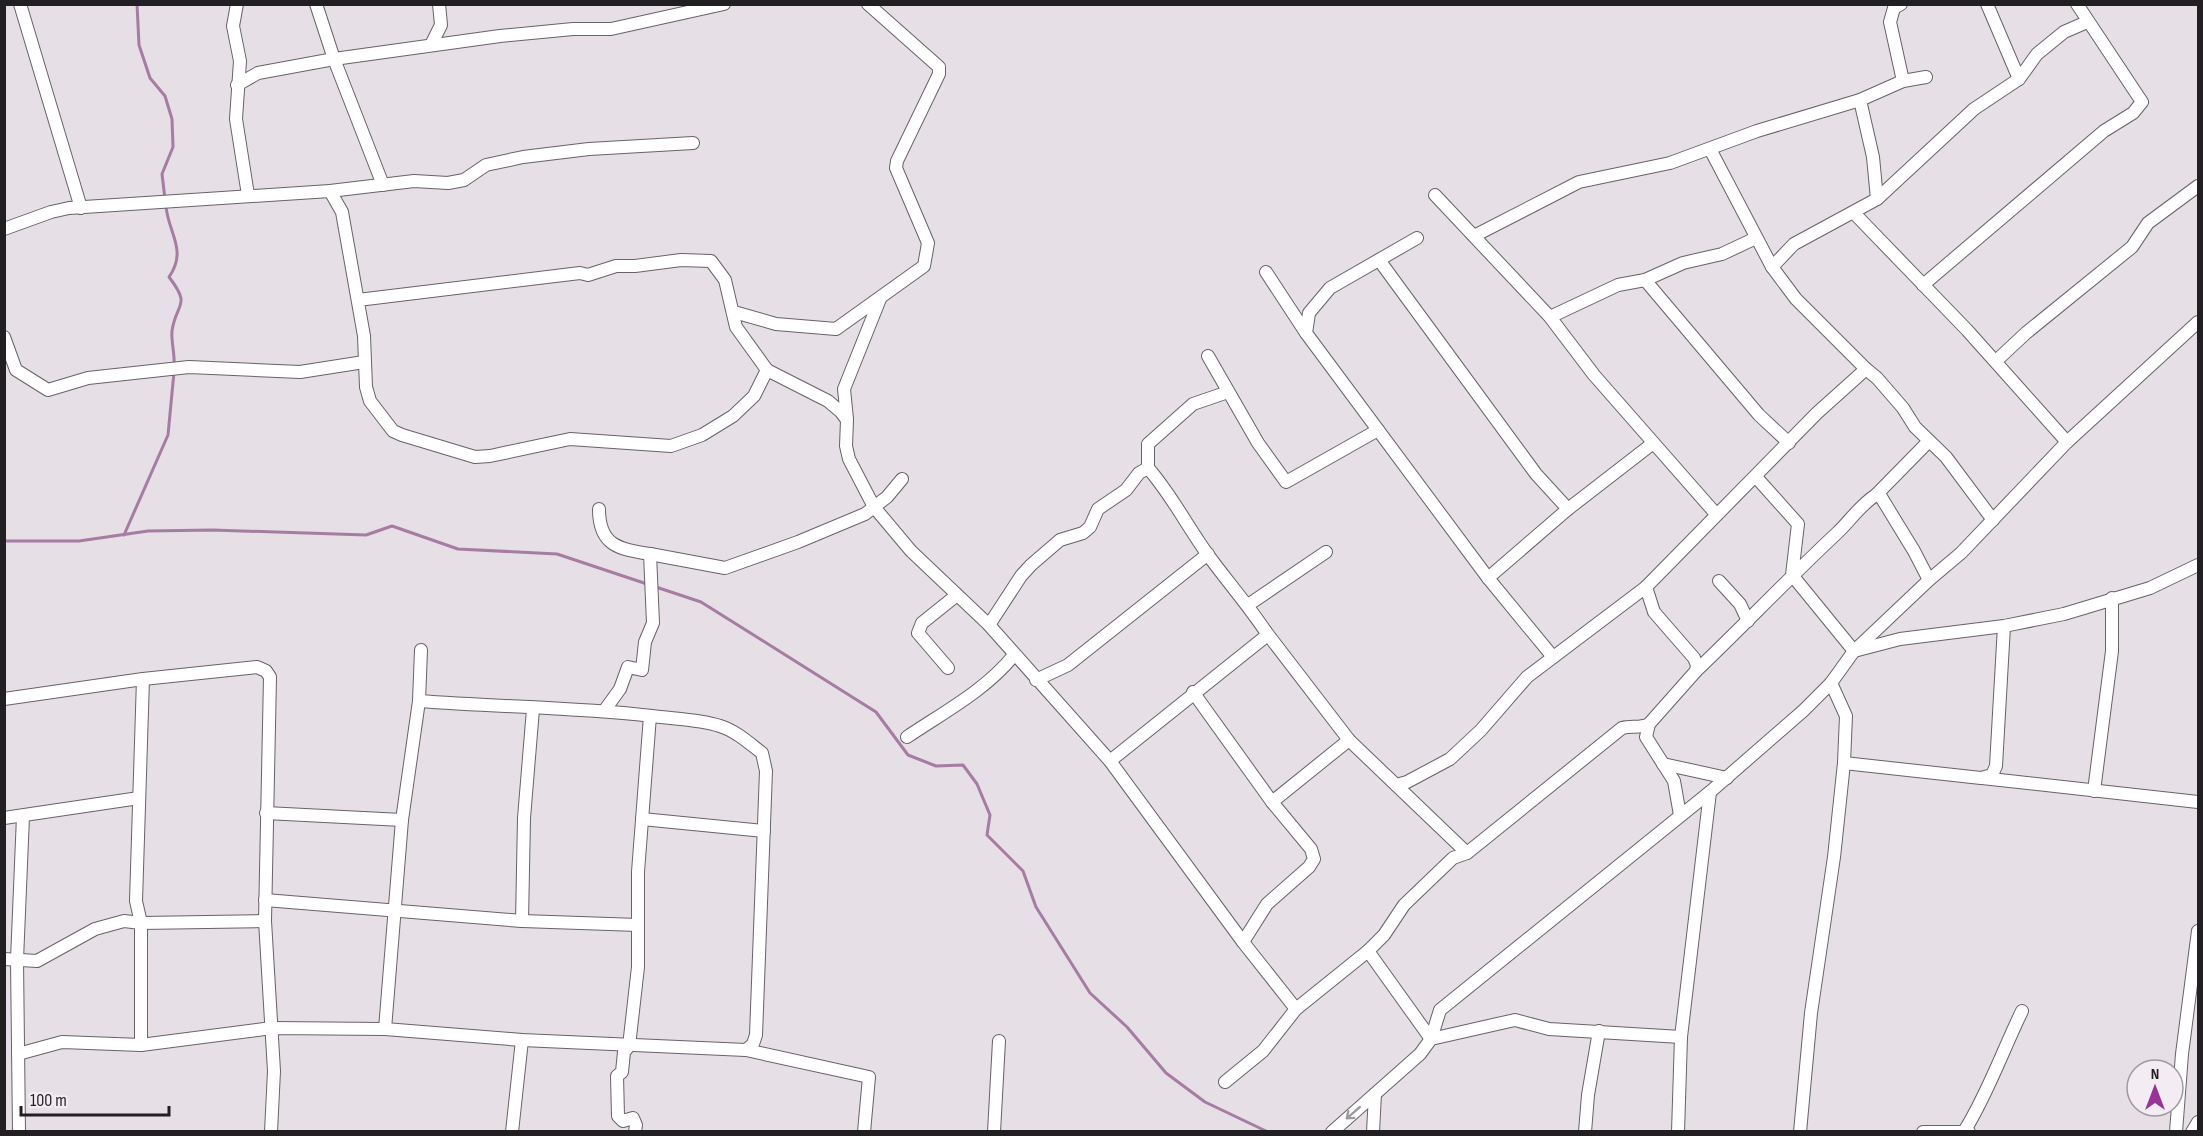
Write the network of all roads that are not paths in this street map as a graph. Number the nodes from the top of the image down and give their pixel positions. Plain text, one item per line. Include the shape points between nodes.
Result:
1 (20, 4) edge
2 (237, 4) edge
3 (316, 4) edge
4 (438, 4) edge
5 (724, 4) edge
6 (868, 4) edge
7 (1901, 4) edge
8 (1987, 4) edge
9 (2077, 4) edge
10 (2087, 22) junction
11 (431, 45) junction
12 (334, 59) junction
13 (1926, 77) dead end
14 (2019, 79) junction
15 (1903, 81) junction
16 (237, 85) junction
17 (1860, 100) junction
18 (693, 143) dead end
19 (1710, 149) junction
20 (384, 184) junction
21 (2199, 186) edge
22 (330, 191) junction
23 (248, 195) junction
24 (1435, 195) dead end
25 (1877, 198) junction
26 (81, 208) junction
27 (1854, 213) junction
28 (4, 229) edge
29 (1474, 236) junction
30 (1417, 238) dead end
31 (1756, 238) junction
32 (1379, 260) junction
33 (1772, 267) junction
34 (1266, 272) dead end
35 (1645, 280) junction
36 (1923, 285) junction
37 (880, 298) junction
38 (358, 300) junction
39 (734, 312) junction
40 (1550, 317) junction
41 (2199, 322) edge
42 (1306, 333) junction
43 (4, 337) edge
44 (1208, 356) dead end
45 (1996, 361) junction
46 (364, 362) junction
47 (1866, 369) junction
48 (767, 370) junction
49 (1228, 392) junction
50 (847, 420) junction
51 (1378, 430) junction
52 (1929, 441) junction
53 (2067, 442) junction
54 (1789, 443) junction
55 (1652, 444) junction
56 (1148, 468) junction
57 (1756, 477) junction
58 (902, 479) dead end
59 (1876, 495) junction
60 (874, 507) junction
61 (599, 508) dead end
62 (1568, 509) junction
63 (1716, 514) junction
64 (1993, 520) junction
65 (1326, 552) dead end
66 (650, 554) junction
67 (1208, 554) junction
68 (2199, 565) edge
69 (1792, 575) junction
70 (1488, 578) junction
71 (1929, 580) junction
72 (1719, 581) dead end
73 (1646, 587) junction
74 (957, 595) junction
75 (2112, 598) junction
76 (1248, 605) junction
77 (1748, 621) junction
78 (989, 625) junction
79 (2004, 626) junction
80 (1266, 632) junction
81 (421, 650) dead end
82 (1854, 651) junction
83 (1014, 655) junction
84 (1552, 657) junction
85 (948, 668) dead end
86 (1696, 671) junction
87 (143, 679) junction
88 (1036, 680) junction
89 (1831, 683) junction
90 (1193, 692) junction
91 (4, 699) edge
92 (419, 701) junction
93 (533, 709) junction
94 (604, 711) junction
95 (650, 716) junction
96 (1645, 730) junction
97 (907, 737) dead end
98 (1349, 740) junction
99 (1110, 761) junction
100 (1844, 763) junction
101 (1663, 764) junction
102 (1726, 778) junction
103 (1981, 778) junction
104 (1396, 785) junction
105 (2094, 791) junction
106 (1710, 792) junction
107 (139, 798) junction
108 (1272, 802) junction
109 (2199, 802) edge
110 (266, 813) junction
111 (1680, 815) junction
112 (23, 816) junction
113 (4, 818) edge
114 (642, 819) junction
115 (402, 820) junction
116 (764, 831) junction
117 (1467, 853) junction
118 (265, 900) junction
119 (397, 912) junction
120 (265, 921) junction
121 (522, 921) junction
122 (141, 923) junction
123 (638, 925) junction
124 (2199, 932) edge
125 (1243, 942) junction
126 (1368, 951) junction
127 (11, 960) edge
128 (2194, 996) edge
129 (1296, 1009) junction
130 (2022, 1011) dead end
131 (272, 1028) junction
132 (386, 1029) junction
133 (1599, 1031) junction
134 (1681, 1037) junction
135 (1431, 1039) junction
136 (522, 1041) junction
137 (999, 1041) dead end
138 (141, 1045) junction
139 (629, 1046) junction
140 (746, 1050) junction
141 (18, 1054) junction
142 (1225, 1082) dead end
143 (11, 1083) edge
144 (1375, 1094) junction
145 (2199, 1122) edge
146 (1967, 1130) edge
147 (19, 1131) edge
148 (271, 1131) edge
149 (512, 1131) edge
150 (634, 1131) edge
151 (864, 1131) edge
152 (994, 1131) edge
153 (1332, 1131) edge
154 (1373, 1131) edge
155 (1586, 1131) edge
156 (1678, 1131) edge
157 (1800, 1131) edge
158 (1923, 1131) edge
159 (2176, 1131) edge
160 (2192, 1131) edge

1 - 26 street
2 - 16 street via 233,26 240,61
3 - 12 street
4 - 11 street via 441,25
5 - 11 street via 611,28
6 - 37 street via 939,67 896,168 928,243 927,256 924,266
7 - 15 street via 1894,8 1890,22
8 - 14 street
9 - 10 street
10 - 14 street via 2046,47
10 - 36 street via 2142,102
11 - 12 street
12 - 16 street via 258,73
12 - 20 street
13 - 15 street
14 - 25 street via 1974,108
15 - 17 street
16 - 23 street via 236,119
17 - 19 street
17 - 25 street via 1874,157
18 - 20 street via 523,157 486,165 464,180
19 - 29 street via 1670,163 1579,182
19 - 31 street
20 - 22 street
21 - 45 street via 2148,223 2132,247
22 - 23 street
22 - 38 street via 342,212
23 - 26 street
24 - 29 street
25 - 27 street
26 - 28 street via 51,212
27 - 33 street via 1794,244
27 - 36 street
29 - 40 street
30 - 32 street
31 - 33 street
31 - 35 street
32 - 42 street via 1330,288 1309,313
32 - 62 street via 1536,474
33 - 47 street via 1796,299
34 - 42 street
35 - 40 street via 1618,285
35 - 54 street via 1759,415
36 - 45 street
37 - 39 street via 836,329 776,324
37 - 50 street via 844,389
38 - 39 street via 588,275 616,266 681,260 711,261 725,280
38 - 46 street
39 - 48 street via 736,327
40 - 55 street
41 - 53 street
42 - 51 street
43 - 46 street via 16,370 48,390 88,378 189,367 300,372
44 - 49 street
45 - 53 street
46 - 48 street via 370,401 393,431 475,457 570,439 680,444 733,416 754,396
47 - 52 street
47 - 54 street
48 - 50 street via 828,401
49 - 51 street via 1286,482
49 - 56 street via 1193,404 1160,432 1148,444
50 - 60 street via 849,459
51 - 70 street
52 - 59 street
52 - 64 street via 1960,474
53 - 64 street
54 - 57 street
55 - 62 street
55 - 63 street
56 - 67 street
56 - 78 street via 1126,490 1098,509 1083,533 1059,540 1031,566
57 - 63 street
57 - 69 street via 1798,525
58 - 60 street
59 - 69 street
59 - 71 street via 1906,537
60 - 66 street via 839,526 725,568
60 - 74 street via 911,551
61 - 66 street via 610,544
62 - 70 street
63 - 73 street
64 - 71 street
65 - 76 street
66 - 94 street via 653,623 645,642 642,670 628,667 620,688
67 - 76 street
67 - 88 street via 1068,665
68 - 75 street via 2150,588
69 - 77 street
69 - 82 street
70 - 84 street
71 - 82 street
72 - 77 street via 1740,604
73 - 84 street
73 - 86 street via 1654,612 1694,658
74 - 78 street
74 - 85 street via 922,623 918,633
75 - 79 street via 2064,614
75 - 105 street via 2112,651
76 - 80 street
77 - 86 street
78 - 83 street
79 - 82 street via 1900,639
79 - 103 street via 1996,766 1992,775
80 - 90 street via 1265,637
80 - 98 street
81 - 92 street
82 - 89 street
83 - 88 street
83 - 97 street via 976,690
84 - 104 street via 1512,691 1462,750
86 - 96 street
87 - 91 street
87 - 107 street
87 - 110 street via 257,667 266,671 270,677
88 - 99 street
89 - 100 street via 1846,716
89 - 102 street
90 - 99 street
90 - 108 street
92 - 93 street
92 - 115 street
93 - 94 street
93 - 121 street via 524,818
94 - 95 street
95 - 114 street
95 - 116 street via 720,726 762,753 766,771
96 - 101 street
96 - 117 street via 1630,725 1622,728
98 - 104 street
98 - 108 street
99 - 125 street
100 - 103 street
100 - 157 street via 1811,1013
101 - 102 street
101 - 111 street via 1674,781
102 - 106 street
103 - 105 street
104 - 117 street
105 - 109 street
106 - 111 street
106 - 134 street
107 - 112 street
107 - 122 street via 136,901
108 - 125 street via 1311,849 1314,859 1267,904
110 - 115 street
110 - 118 street
111 - 135 street via 1440,1010
112 - 113 street
112 - 127 street
114 - 116 street
114 - 123 street
115 - 119 street
116 - 140 street via 756,1035
117 - 126 street via 1453,858 1404,905
118 - 119 street
118 - 120 street
119 - 121 street
119 - 132 street
120 - 122 street
120 - 131 street
121 - 123 street
122 - 127 street via 124,921 95,929 37,960
122 - 138 street
123 - 139 street via 638,967
124 - 128 street
125 - 129 street
126 - 129 street
126 - 135 street
127 - 141 street
128 - 159 street via 2181,1064
129 - 142 street via 1263,1051
130 - 146 street
131 - 132 street
131 - 138 street
131 - 148 street
132 - 136 street
133 - 134 street
133 - 135 street via 1549,1029 1515,1020
133 - 155 street
134 - 156 street
135 - 144 street
136 - 139 street
136 - 149 street
137 - 152 street
138 - 141 street via 62,1042
139 - 140 street
139 - 150 street via 624,1052 622,1072 617,1076 616,1108 623,1121 633,1118
140 - 151 street via 868,1077
141 - 143 street
143 - 147 street
144 -> 153 street
144 - 154 street
145 - 160 street
146 - 158 street

